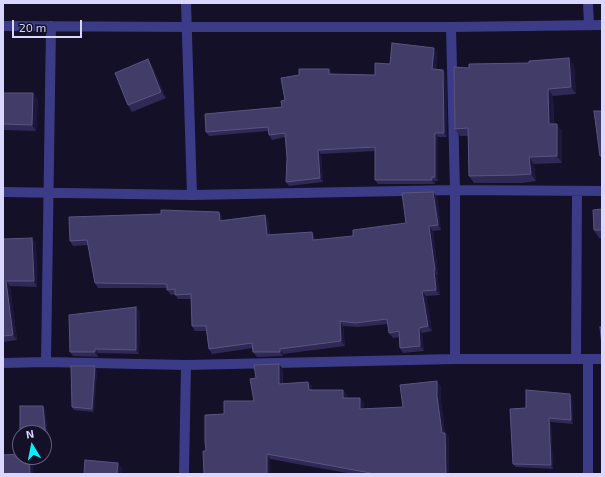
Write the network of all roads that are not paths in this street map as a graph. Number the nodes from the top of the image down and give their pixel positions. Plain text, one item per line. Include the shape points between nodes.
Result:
1 (186, 3) edge
2 (588, 3) edge
3 (589, 25) junction
4 (602, 25) edge
5 (3, 26) edge
6 (51, 26) junction
7 (186, 27) junction
8 (451, 27) junction
9 (455, 190) junction
10 (577, 191) junction
11 (602, 191) edge
12 (3, 192) edge
13 (48, 192) junction
14 (192, 195) junction
15 (576, 358) junction
16 (455, 359) junction
17 (588, 359) junction
18 (602, 359) edge
19 (46, 362) junction
20 (3, 363) edge
21 (186, 365) junction
22 (184, 474) edge
23 (588, 474) edge

1 - 7 street
2 - 3 street
3 - 4 street
3 - 8 street
5 - 6 street
6 - 7 street
6 - 13 street
7 - 8 street
7 - 14 street
8 - 9 street
9 - 10 street
9 - 14 street
9 - 16 street
10 - 11 street
10 - 15 street
12 - 13 street
13 - 14 street
13 - 19 street
15 - 16 street
15 - 17 street
16 - 21 street
17 - 18 street
17 - 23 street
19 - 20 street
19 - 21 street
21 - 22 street

